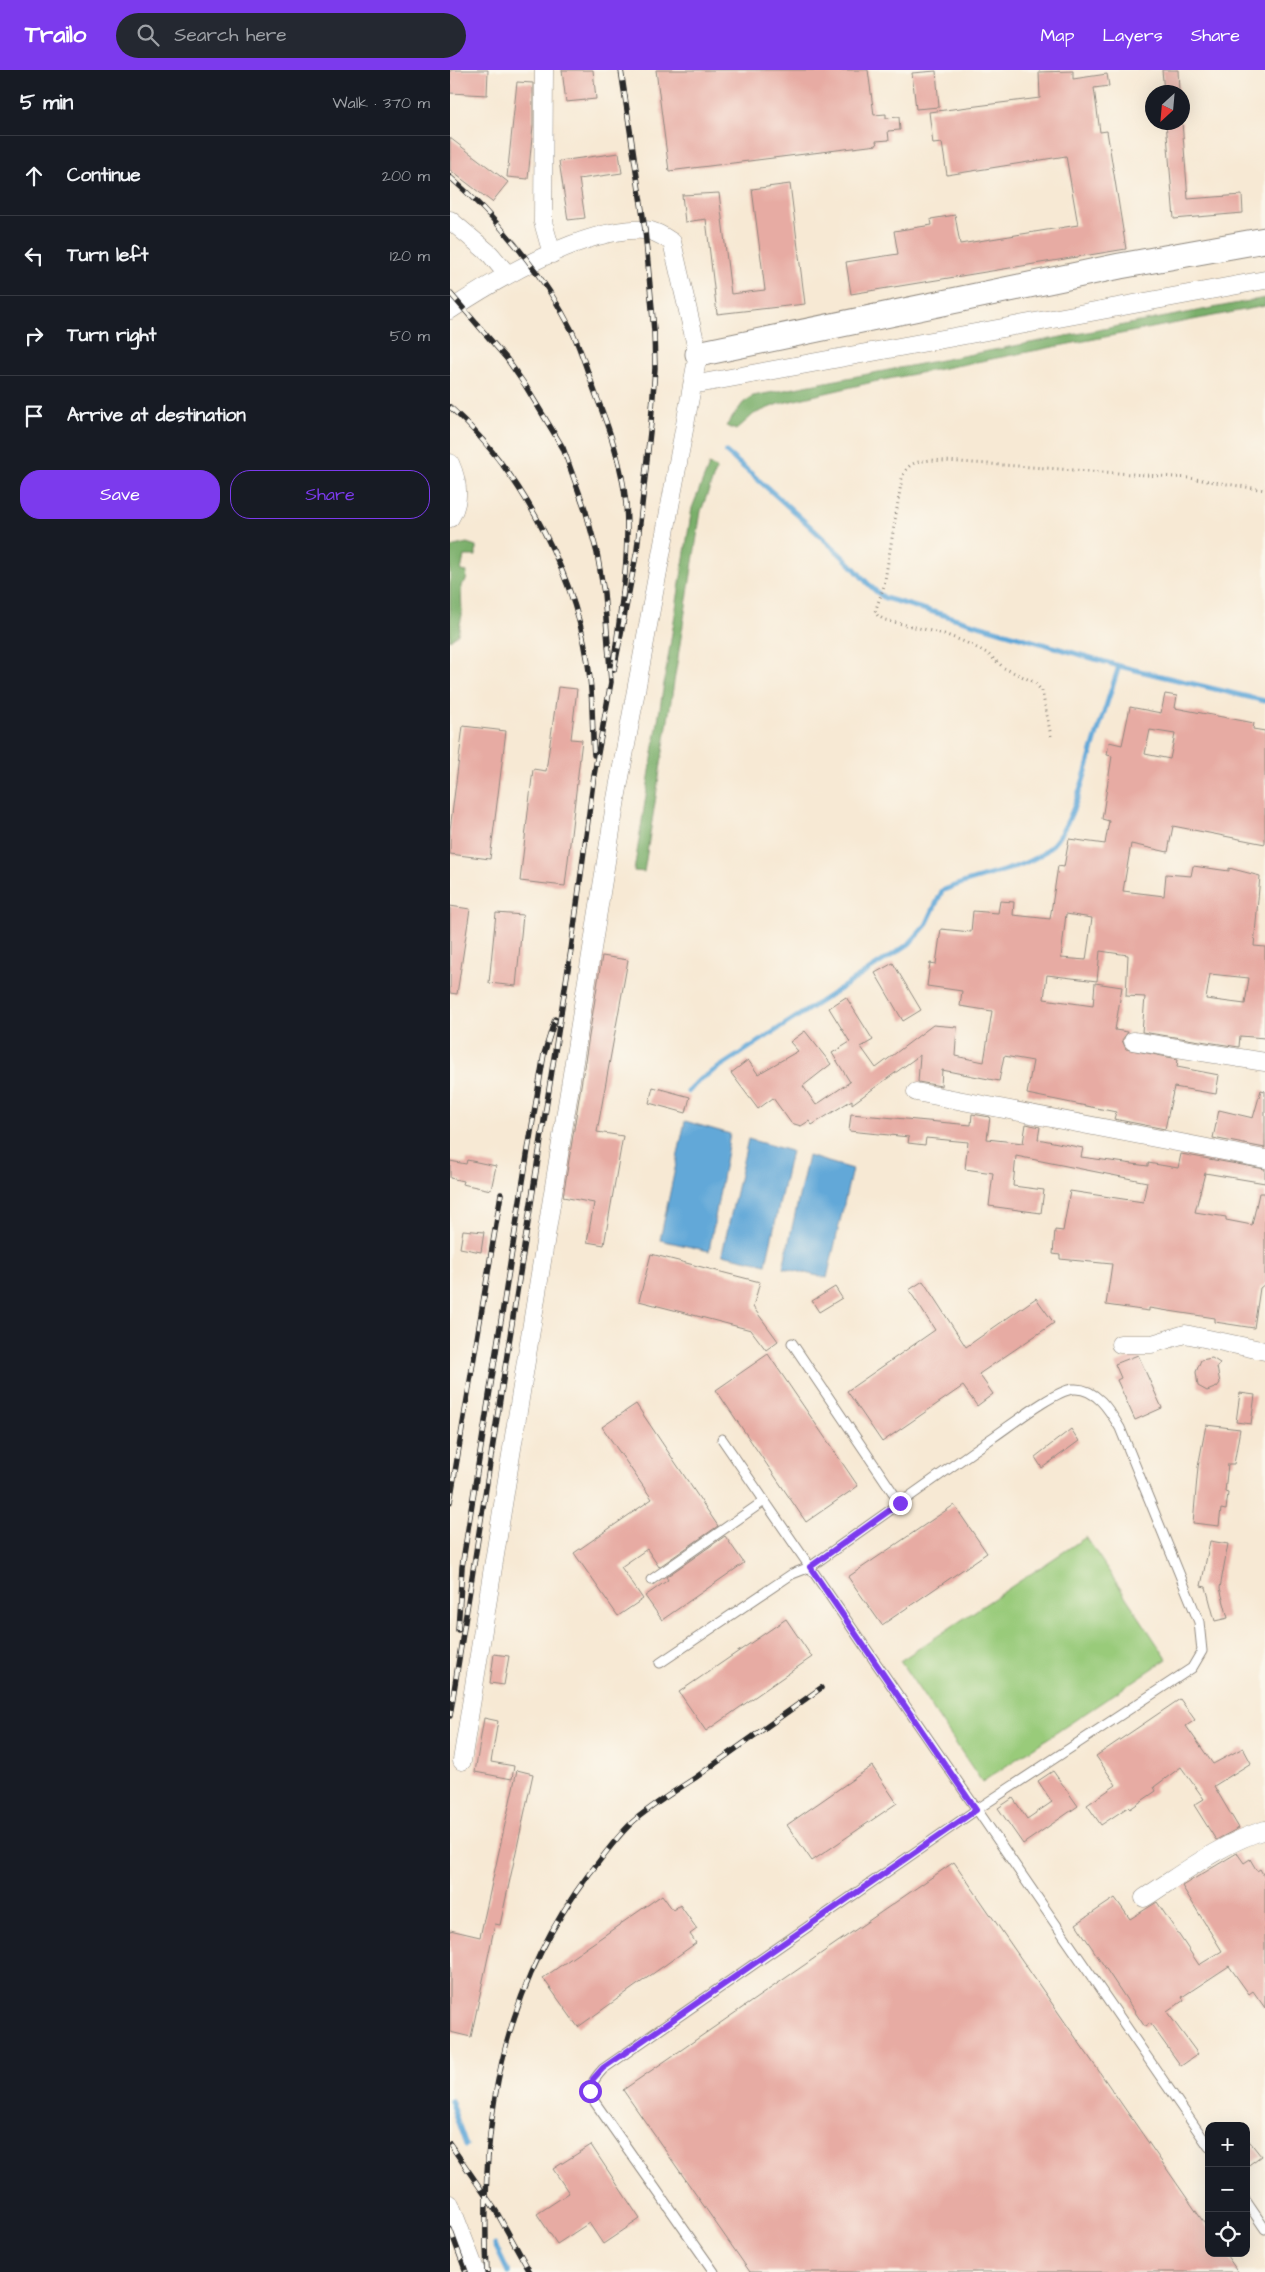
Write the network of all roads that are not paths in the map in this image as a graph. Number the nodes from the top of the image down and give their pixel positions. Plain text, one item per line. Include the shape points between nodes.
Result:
1 (544, 70) edge
2 (450, 220) edge
3 (1265, 240) edge
4 (552, 254) junction
5 (507, 274) junction
6 (1265, 280) edge
7 (450, 310) edge
8 (698, 354) junction
9 (692, 385) junction
10 (450, 463) edge
11 (450, 518) edge
12 (1133, 1041) dead end
13 (1265, 1062) edge
14 (916, 1092) dead end
15 (1265, 1158) edge
16 (792, 1343) dead end
17 (1120, 1344) dead end
18 (1265, 1351) edge
19 (722, 1439) dead end
20 (764, 1501) junction
21 (900, 1503) junction
22 (810, 1567) junction
23 (651, 1580) dead end
24 (660, 1664) dead end
25 (462, 1761) dead end
26 (976, 1810) junction
27 (1265, 1830) edge
28 (1144, 1898) dead end
29 (1205, 2141) edge
30 (450, 2204) edge
31 (1250, 2207) edge
32 (1265, 2228) edge
33 (476, 2272) edge
34 (714, 2272) edge

1 - 4 street via 543,222
2 - 5 street via 490,254
3 - 8 street via 1120,266
4 - 5 street
4 - 8 street via 602,235 645,230 672,242
5 - 7 street
6 - 9 street
8 - 9 street
9 - 25 street via 616,799
10 - 11 street via 457,480 457,499
12 - 13 street
14 - 15 street
16 - 21 lane
17 - 18 street via 1152,1344 1185,1334
19 - 20 lane
20 - 22 lane
20 - 23 lane
21 - 22 lane
21 - 26 lane via 1062,1392 1074,1389 1087,1391 1109,1410 1120,1428 1199,1622 1202,1651 1192,1668
22 - 24 lane via 792,1574
22 - 26 lane
26 - 29 lane
26 - 34 lane via 603,2068 593,2079 590,2091 594,2101
27 - 28 street via 1228,1845
30 - 33 street
31 - 32 lane

